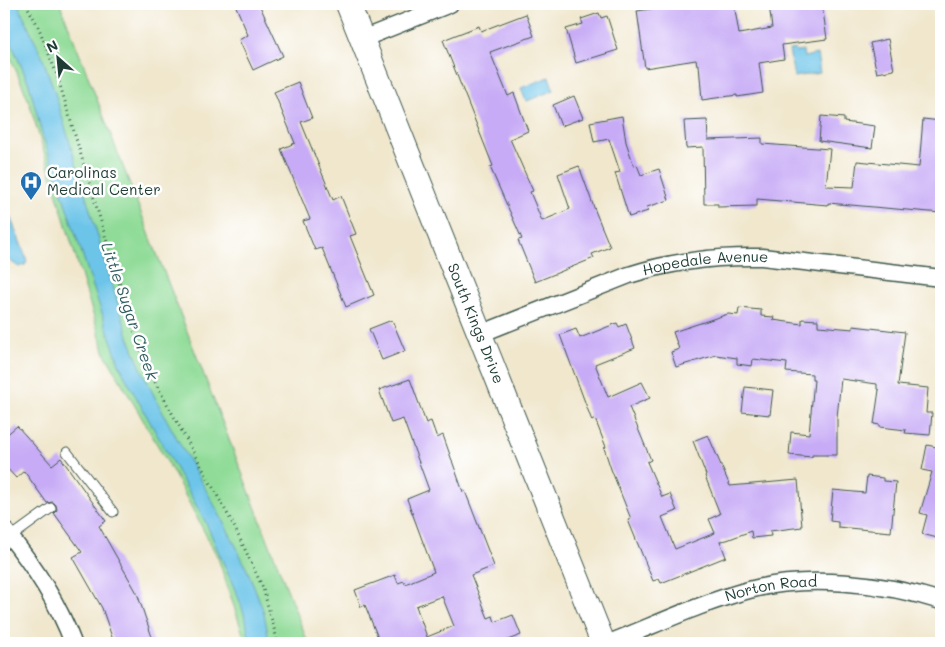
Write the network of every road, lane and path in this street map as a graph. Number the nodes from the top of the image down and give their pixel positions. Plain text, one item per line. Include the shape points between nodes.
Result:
1 (26, 4) edge
2 (348, 4) edge
3 (450, 4) edge
4 (362, 39) junction
5 (941, 278) edge
6 (480, 334) junction
7 (68, 452) dead end
8 (89, 480) junction
9 (81, 486) dead end
10 (51, 508) dead end
11 (113, 512) dead end
12 (7, 533) edge
13 (941, 601) edge
14 (73, 643) edge
15 (278, 643) edge
16 (603, 643) edge
17 (609, 643) edge

1 - 15 path via 57,75 131,322 150,373 233,524 263,588
2 - 4 street, South Kings Drive
3 - 4 street
4 - 6 street, South Kings Drive
5 - 6 street, Hopedale Avenue via 762,257 698,260 629,275
6 - 16 street, South Kings Drive
7 - 8 lane
8 - 9 lane
8 - 11 lane
10 - 12 lane
12 - 14 street via 52,599
13 - 17 street, Norton Road via 868,586 778,584 730,596

